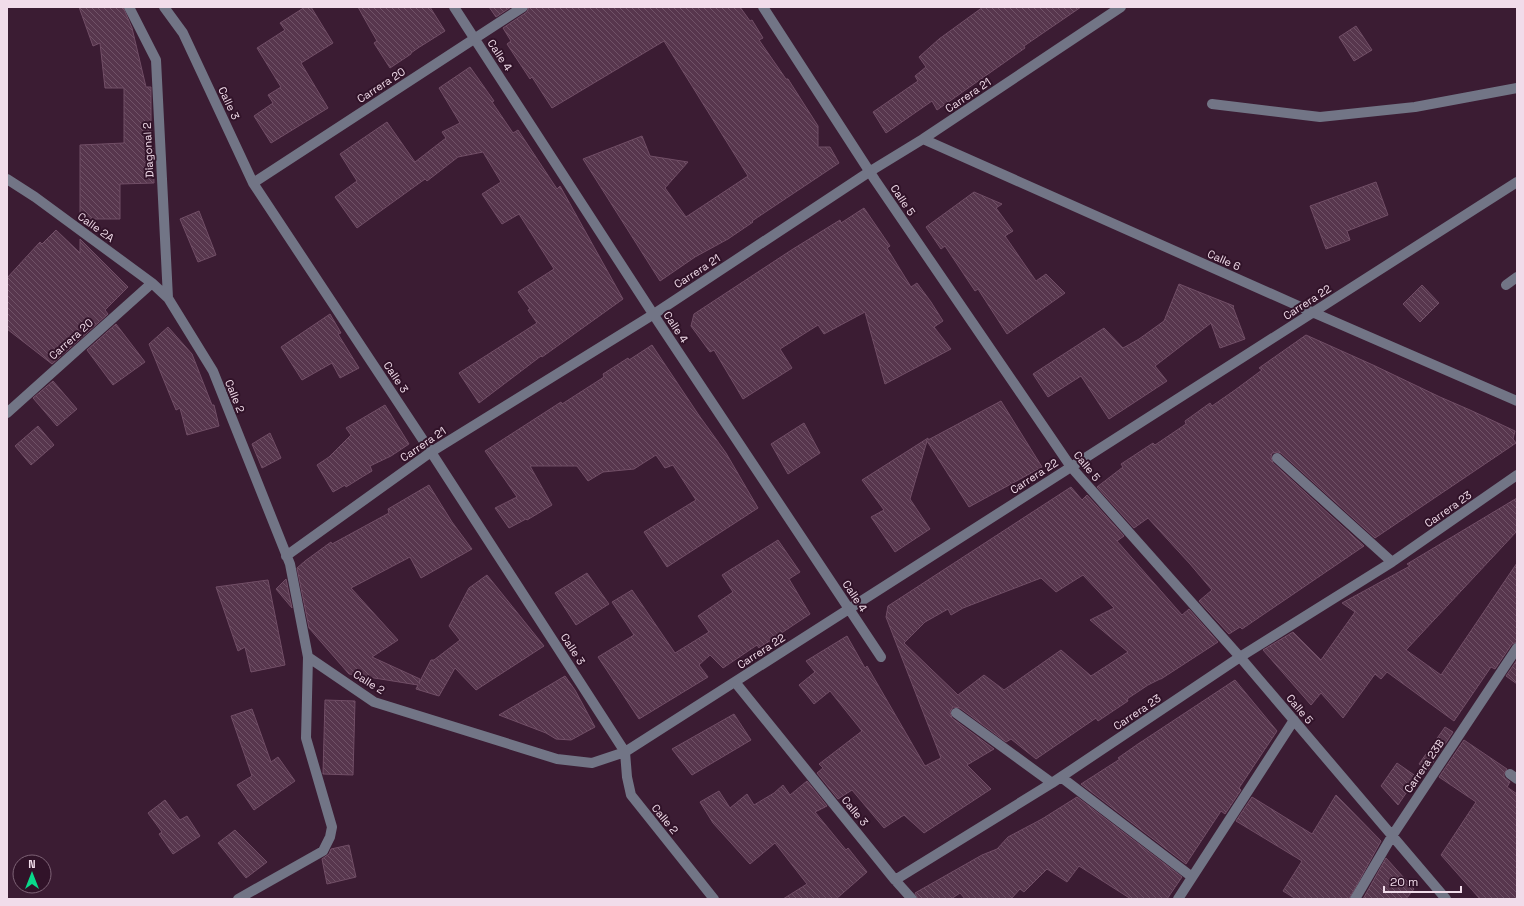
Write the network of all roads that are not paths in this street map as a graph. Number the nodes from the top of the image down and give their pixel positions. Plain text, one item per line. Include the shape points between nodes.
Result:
1 (129, 7) edge
2 (164, 7) edge
3 (454, 7) edge
4 (523, 7) edge
5 (763, 7) edge
6 (1121, 7) edge
7 (475, 38) junction
8 (1517, 88) edge
9 (1212, 104) dead end
10 (923, 139) junction
11 (870, 172) junction
12 (7, 179) edge
13 (1517, 182) edge
14 (253, 183) junction
15 (1517, 277) edge
16 (152, 283) junction
17 (1506, 285) dead end
18 (168, 298) junction
19 (1312, 312) junction
20 (654, 314) junction
21 (1517, 402) edge
22 (7, 413) edge
23 (431, 452) junction
24 (1276, 458) dead end
25 (1071, 467) junction
26 (1517, 475) edge
27 (286, 556) junction
28 (1392, 562) junction
29 (849, 609) junction
30 (1517, 648) edge
31 (308, 656) junction
32 (880, 657) dead end
33 (1240, 657) junction
34 (735, 682) junction
35 (956, 713) dead end
36 (1294, 720) junction
37 (625, 752) junction
38 (1061, 777) junction
39 (1052, 783) junction
40 (1392, 836) junction
41 (1192, 877) junction
42 (894, 880) junction
43 (238, 899) edge
44 (714, 899) edge
45 (912, 899) edge
46 (1178, 899) edge
47 (1355, 899) edge
48 (1446, 899) edge

1 - 18 street, Diagonal 2 via 156,60
2 - 14 street, Calle 3 via 183,33
3 - 7 street, Calle 4
4 - 7 street, Carrera 20
5 - 11 street, Calle 5
6 - 10 street, Carrera 21
7 - 14 street, Carrera 20
7 - 20 street, Calle 4
8 - 9 street via 1416,107 1320,117
10 - 11 street, Carrera 21
10 - 19 street, Calle 6
11 - 20 street, Carrera 21
11 - 25 street, Calle 5
12 - 16 street, Calle 2A
13 - 19 street, Carrera 22
14 - 23 street, Calle 3
15 - 17 street
16 - 18 street, Calle 2A
16 - 22 street, Carrera 20
18 - 27 street, Calle 2 via 213,371
19 - 21 street, Calle 6
19 - 25 street, Carrera 22
20 - 23 street, Carrera 21
20 - 29 street, Calle 4
23 - 27 street, Carrera 21
23 - 37 street, Calle 3
24 - 28 street
25 - 29 street, Carrera 22
25 - 33 street, Calle 5
26 - 28 street, Carrera 23
27 - 31 street, Calle 2 via 290,564
28 - 33 street, Carrera 23
29 - 32 street, Calle 4
29 - 34 street, Carrera 22
30 - 40 street, Carrera 23B
31 - 37 street, Calle 2 via 374,702 557,759 592,763
31 - 43 street via 306,738 332,827 330,837 323,851
33 - 36 street, Calle 5
33 - 38 street, Carrera 23
34 - 37 street, Carrera 22
34 - 42 street, Calle 3
35 - 39 street
36 - 40 street, Calle 5
36 - 41 street
37 - 44 street, Calle 2 via 631,795
38 - 39 street, Carrera 23
38 - 41 street
39 - 42 street, Carrera 23
40 - 47 street, Carrera 23B
40 - 48 street, Calle 5
41 - 46 street
42 - 45 street, Calle 3

